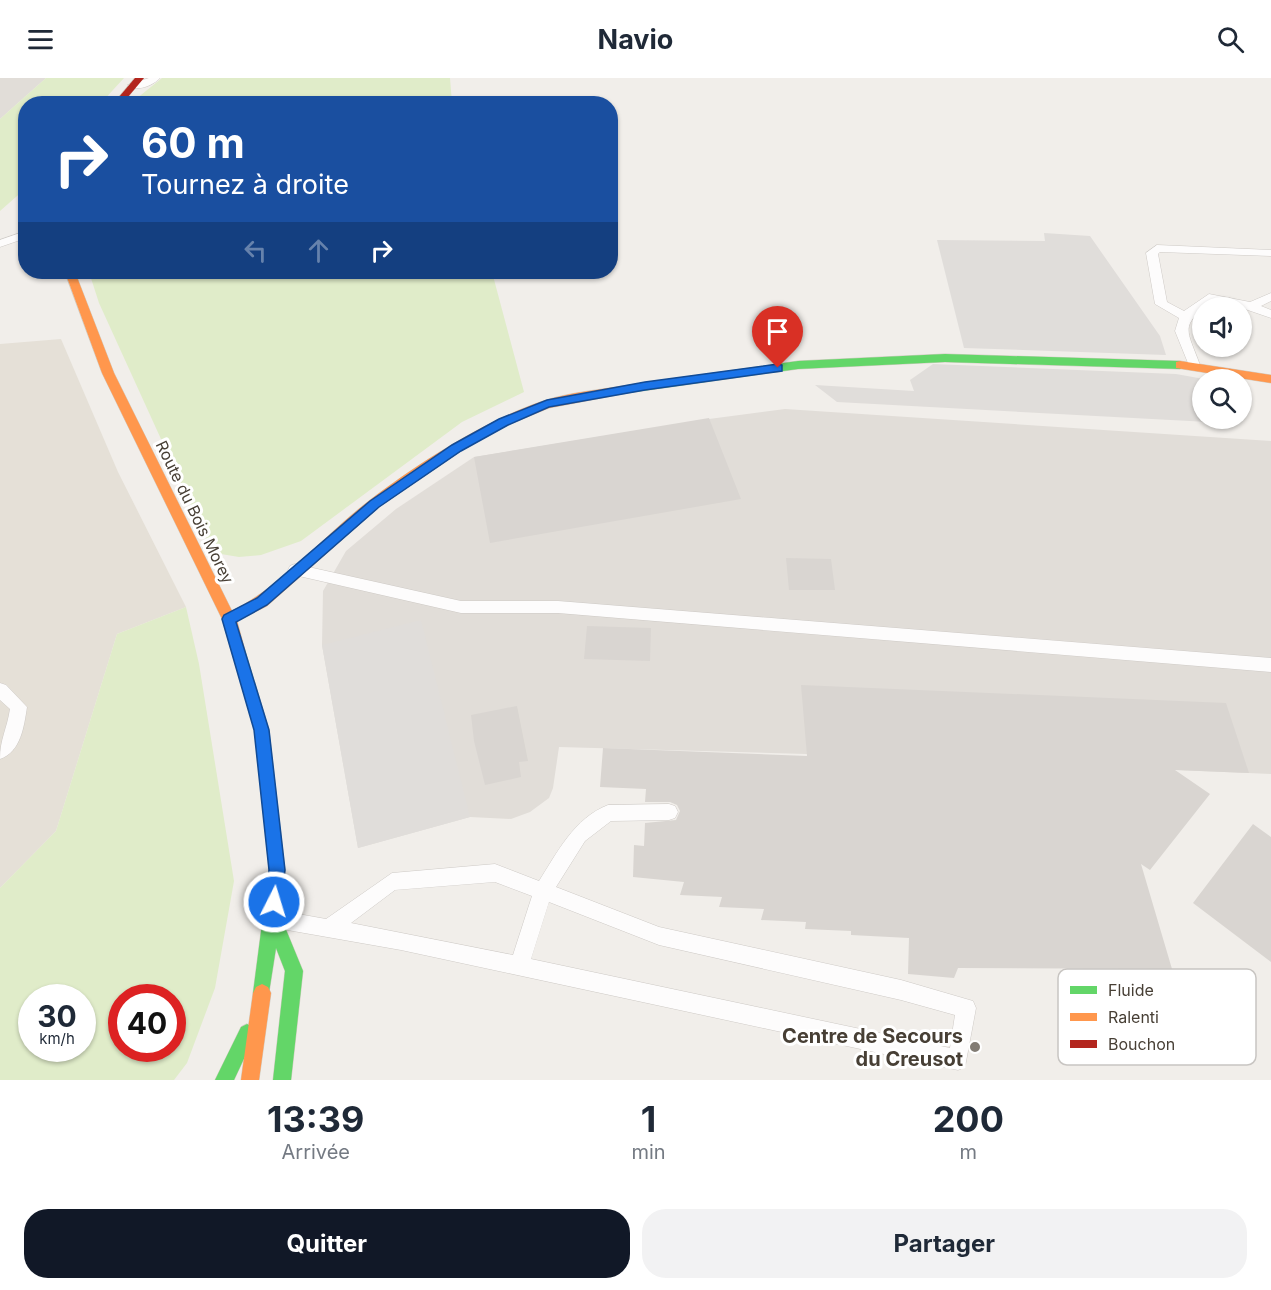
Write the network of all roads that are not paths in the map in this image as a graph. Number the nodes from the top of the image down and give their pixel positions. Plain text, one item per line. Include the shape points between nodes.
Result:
1 (155, 78) edge
2 (136, 82) edge
3 (124, 96) edge
4 (18, 237) edge
5 (0, 244) edge
6 (1271, 253) edge
7 (73, 279) edge
8 (1271, 297) edge
9 (1252, 306) edge
10 (1252, 306) edge
11 (1192, 311) edge
12 (1271, 314) edge
13 (1185, 316) junction
14 (1194, 365) junction
15 (1271, 379) edge
16 (295, 570) junction
17 (229, 619) junction
18 (1271, 665) edge
19 (0, 690) edge
20 (0, 752) edge
21 (669, 812) dead end
22 (543, 891) junction
23 (273, 918) junction
24 (329, 928) junction
25 (519, 967) junction
26 (262, 1002) junction
27 (224, 1080) edge
28 (250, 1080) edge
29 (282, 1080) edge

1 - 2 lane via 146,84
2 - 3 street
4 - 5 lane
6 - 13 lane via 1157,248 1152,253 1161,304
7 - 17 street, Route du Bois Morey via 108,374
8 - 9 lane
10 - 12 lane
11 - 13 lane
13 - 14 lane via 1181,332
14 - 15 street
14 - 16 street via 945,358 798,365 547,404 457,448 374,504
16 - 17 street via 262,602
16 - 18 lane via 461,607 558,607
17 - 23 street, Route du Bois Morey via 262,730 277,870
19 - 20 lane via 18,707 14,735
21 - 22 lane via 608,813 579,835
22 - 24 lane via 495,873 392,882
22 - 25 lane
22 - 25 lane via 659,936 966,1008 958,1060
23 - 24 lane
23 - 26 street, Route du Bois Morey
23 - 29 street, Route du Bois Morey via 294,971
24 - 25 lane
26 - 27 street, Route du Bois Morey
26 - 28 street, Route du Bois Morey

